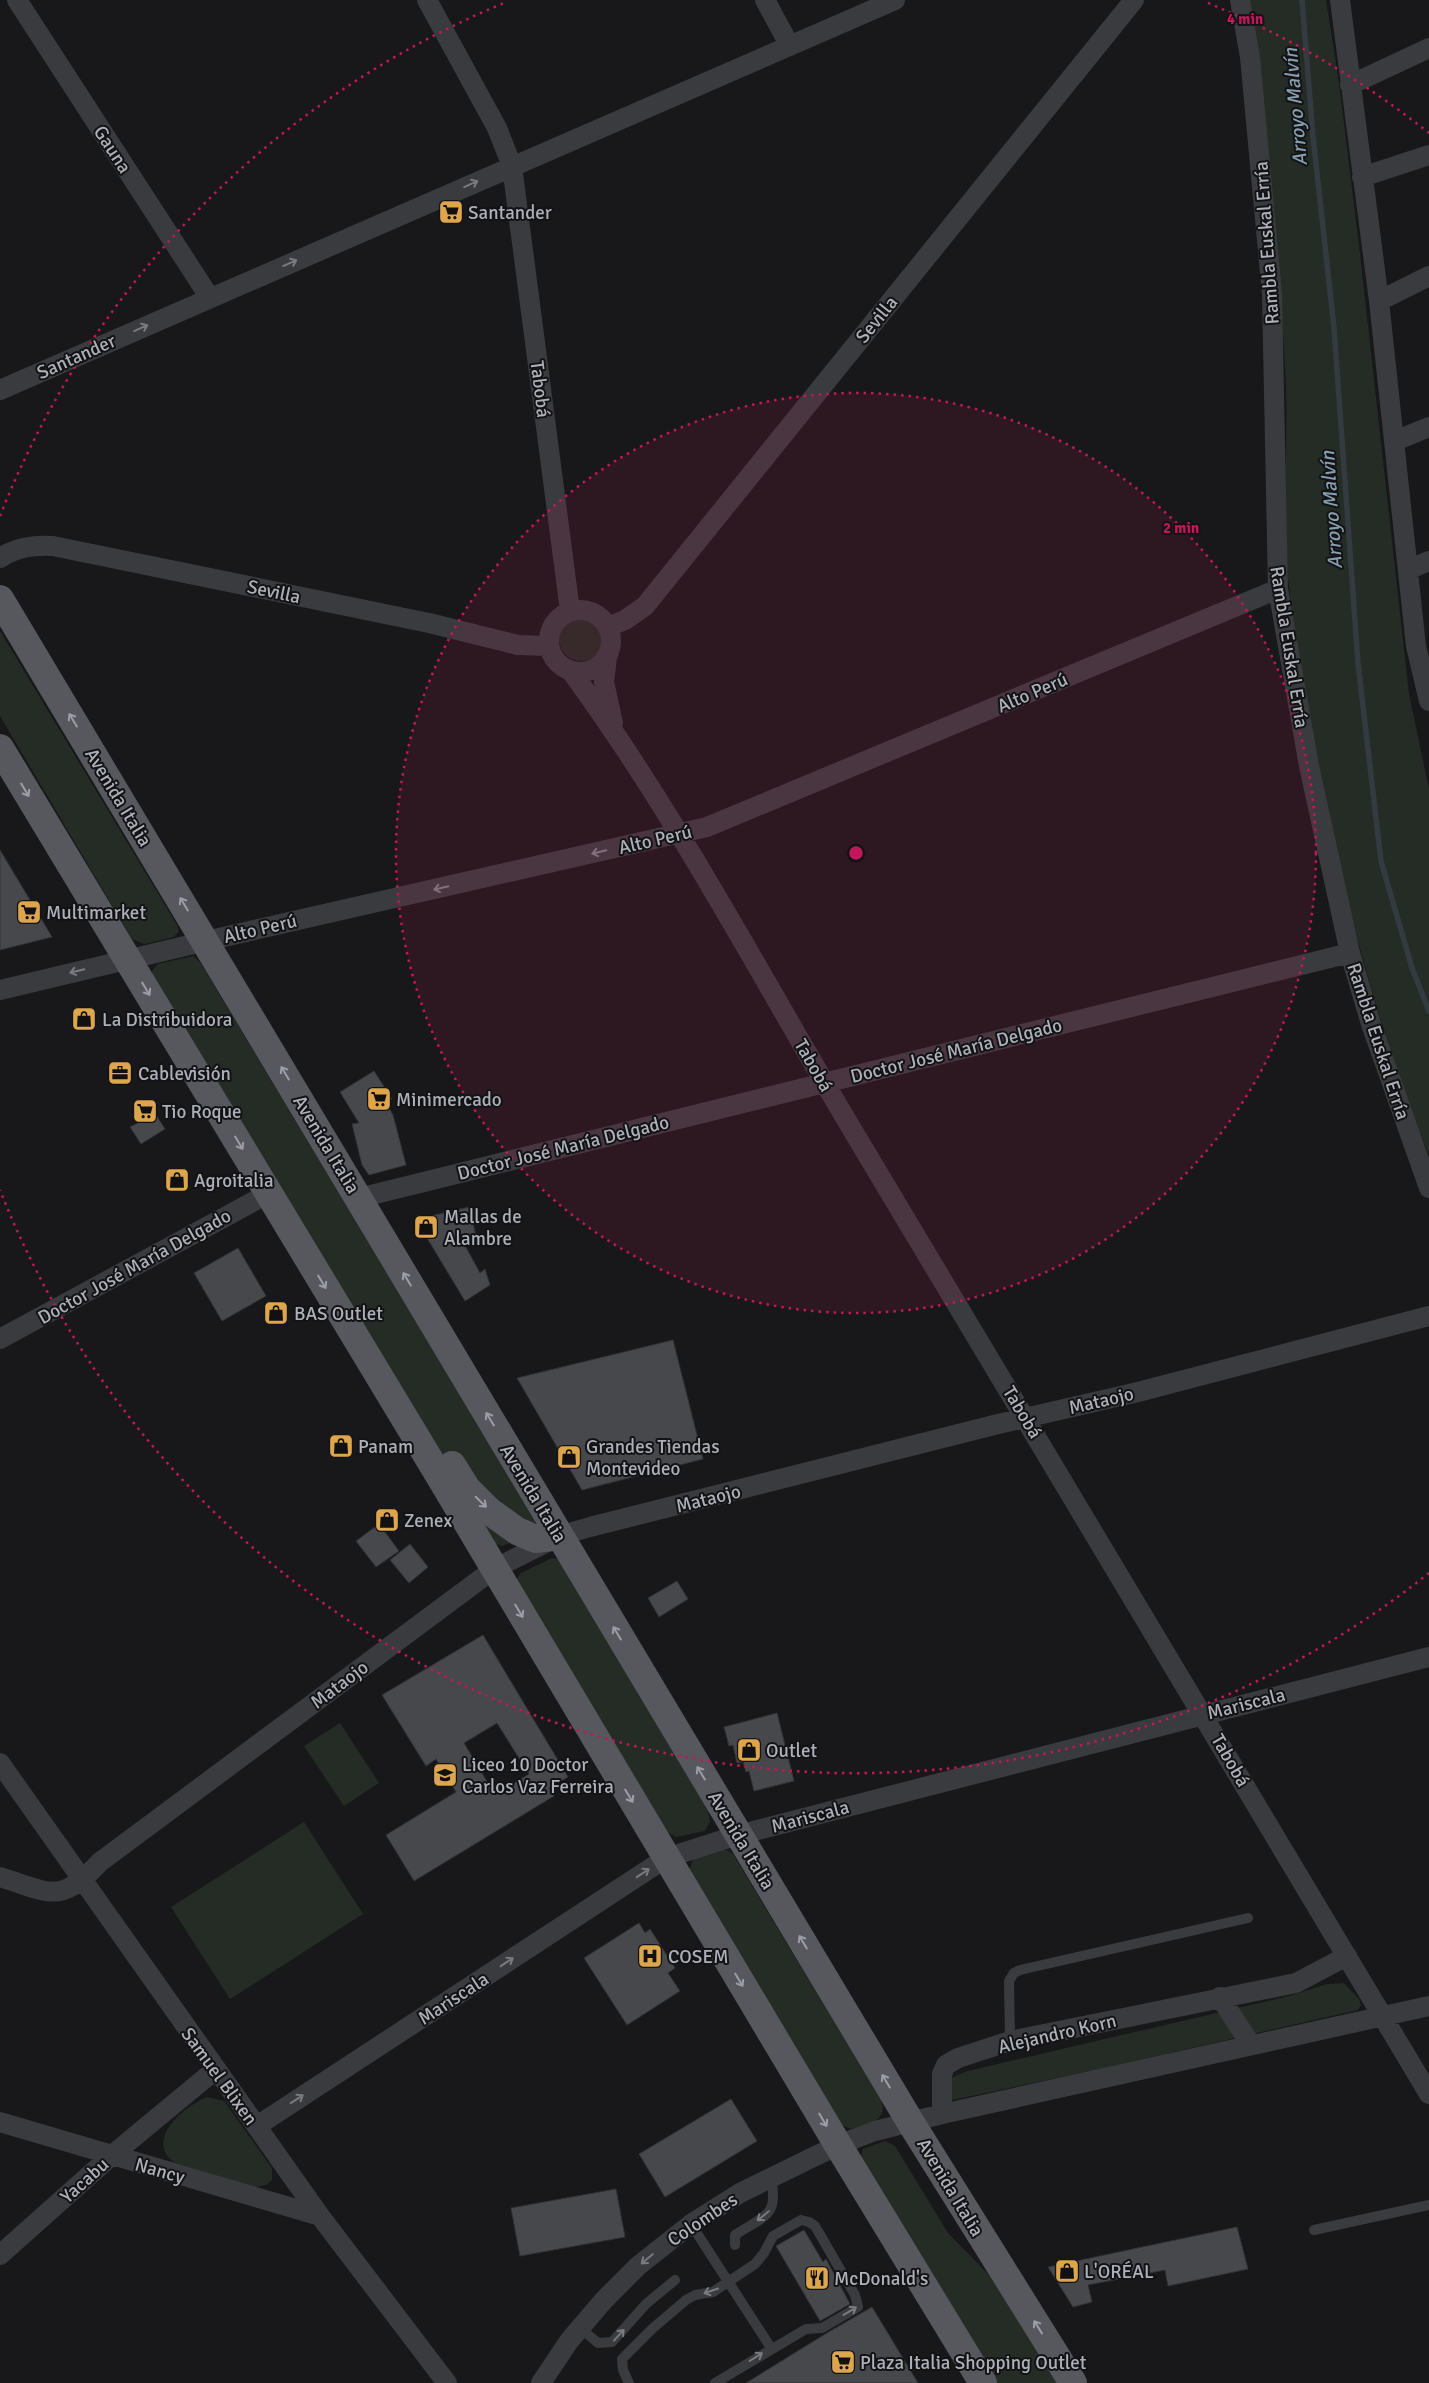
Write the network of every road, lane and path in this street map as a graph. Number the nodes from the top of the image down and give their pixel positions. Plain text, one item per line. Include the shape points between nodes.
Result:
1 (17, 0) edge
2 (427, 0) edge
3 (765, 0) edge
4 (895, 0) edge
5 (1134, 0) edge
6 (1240, 0) edge
7 (1340, 0) edge
8 (790, 46) junction
9 (1429, 48) edge
10 (1350, 85) junction
11 (1429, 155) edge
12 (512, 166) junction
13 (1362, 177) junction
14 (1429, 276) edge
15 (210, 298) junction
16 (1379, 301) junction
17 (0, 390) edge
18 (1429, 427) edge
19 (1395, 441) junction
20 (0, 558) edge
21 (1429, 562) edge
22 (1410, 569) junction
23 (1278, 589) junction
24 (0, 599) edge
25 (570, 611) junction
26 (608, 627) junction
27 (549, 646) junction
28 (607, 657) junction
29 (571, 671) junction
30 (1429, 701) edge
31 (615, 732) junction
32 (0, 748) edge
33 (681, 834) junction
34 (206, 940) junction
35 (1350, 953) junction
36 (128, 959) junction
37 (0, 990) edge
38 (824, 1082) junction
39 (1429, 1188) edge
40 (269, 1193) junction
41 (359, 1198) junction
42 (1429, 1316) edge
43 (0, 1339) edge
44 (375, 1370) junction
45 (1026, 1417) junction
46 (559, 1536) junction
47 (494, 1569) junction
48 (1429, 1657) edge
49 (1204, 1713) junction
50 (0, 1764) edge
51 (738, 1835) junction
52 (666, 1858) junction
53 (0, 1877) edge
54 (82, 1881) junction
55 (1248, 1918) dead end
56 (1347, 1956) junction
57 (1220, 1997) junction
58 (1429, 2006) edge
59 (1383, 2016) junction
60 (1010, 2041) junction
61 (1251, 2045) junction
62 (216, 2070) junction
63 (1429, 2094) edge
64 (942, 2114) junction
65 (0, 2122) edge
66 (912, 2123) junction
67 (257, 2126) junction
68 (838, 2145) junction
69 (111, 2156) junction
70 (771, 2177) junction
71 (1429, 2205) edge
72 (320, 2216) junction
73 (691, 2224) junction
74 (1314, 2230) dead end
75 (735, 2245) dead end
76 (0, 2255) edge
77 (675, 2280) dead end
78 (729, 2280) junction
79 (579, 2327) junction
80 (772, 2348) junction
81 (447, 2383) edge
82 (541, 2383) edge
83 (629, 2383) edge
84 (715, 2383) edge
85 (983, 2383) edge
86 (1073, 2383) edge

1 - 15 street, Gauna
2 - 12 street, Tabobá via 497,128
3 - 8 street
4 - 8 street, Santander
5 - 26 street, Sevilla via 645,606
6 - 23 street, Rambla Euskal Erría via 1250,57 1272,294
7 - 10 street
8 - 12 street, Santander
9 - 10 street
10 - 13 street
11 - 13 street
15 -> 12 street, Santander
12 - 25 street, Tabobá
13 - 16 street
14 - 16 street
17 -> 15 street, Santander
16 - 19 street
18 - 19 street
19 - 22 street
20 - 27 street, Sevilla via 13,549 53,546 429,623 518,645
21 - 22 street
22 - 30 street via 1416,646
23 - 33 street, Alto Perú via 708,827
23 - 35 street, Rambla Euskal Erría via 1309,766
34 -> 24 main road, Avenida Italia
25 - 26 street via 588,610
25 - 27 street via 551,629
26 - 28 street, Tabobá via 611,648
27 - 29 street, Tabobá via 557,662
28 - 29 street via 592,670 582,673
28 - 31 street, Tabobá via 604,682
29 - 31 street, Tabobá
31 - 33 street, Tabobá
32 -> 36 main road
33 -> 34 street, Alto Perú
33 - 38 street, Tabobá
34 - 36 street, Alto Perú
41 -> 34 main road, Avenida Italia
35 - 38 street, Doctor José María Delgado
35 - 39 street, Rambla Euskal Erría via 1374,1033
36 -> 37 street, Alto Perú
36 -> 40 main road
38 - 41 street, Doctor José María Delgado
38 - 45 street, Tabobá
40 - 43 street, Doctor José María Delgado
40 -> 44 main road
46 -> 41 main road, Avenida Italia
42 - 45 street, Mataojo
44 -> 46 main road via 414,1402 467,1489 488,1510 517,1531 536,1539
44 - 47 main road
45 - 46 street, Mataojo
45 - 49 street, Tabobá
46 - 47 street, Mataojo
51 -> 46 main road, Avenida Italia
47 -> 52 main road
47 - 54 street, Mataojo via 100,1862
48 - 49 street, Mariscala
49 - 51 street, Mariscala
49 - 56 street, Tabobá
50 - 54 street, Samuel Blixen
51 - 52 street, Mariscala
66 -> 51 main road, Avenida Italia
67 -> 52 street, Mariscala
52 -> 68 main road
53 - 54 street via 52,1893 69,1890
54 - 62 street, Samuel Blixen
55 - 60 lane via 1020,1970 1010,1981
56 - 57 street, Alejandro Korn via 1296,1983
56 - 59 street, Tabobá
57 - 60 street, Alejandro Korn
57 - 61 street
58 - 59 street
59 - 61 street
59 - 63 street, Tabobá
60 - 64 street, Alejandro Korn via 946,2064 942,2074
61 - 64 street
62 - 67 street, Samuel Blixen
62 - 69 street, Yacabu
64 - 66 street
65 - 69 street, Nancy
66 - 68 street, Colombes via 875,2131
86 -> 66 main road, Avenida Italia
67 - 72 street, Samuel Blixen
68 - 70 street, Colombes
68 - 85 main road
69 - 72 street, Nancy
69 - 76 street, Yacabu
70 - 73 street, Colombes
70 -> 75 lane via 774,2203 770,2212 735,2235
71 - 74 lane
72 - 81 street, Samuel Blixen
73 - 78 lane
73 -> 79 street, Colombes via 638,2266
79 -> 77 lane via 598,2343 612,2342 646,2304
78 - 80 lane
80 -> 78 lane via 806,2329 822,2328 858,2307 855,2295 815,2226 801,2220 773,2236 755,2264
78 -> 83 lane via 713,2292 686,2300 622,2360
79 - 82 street, Colombes
84 -> 80 lane

